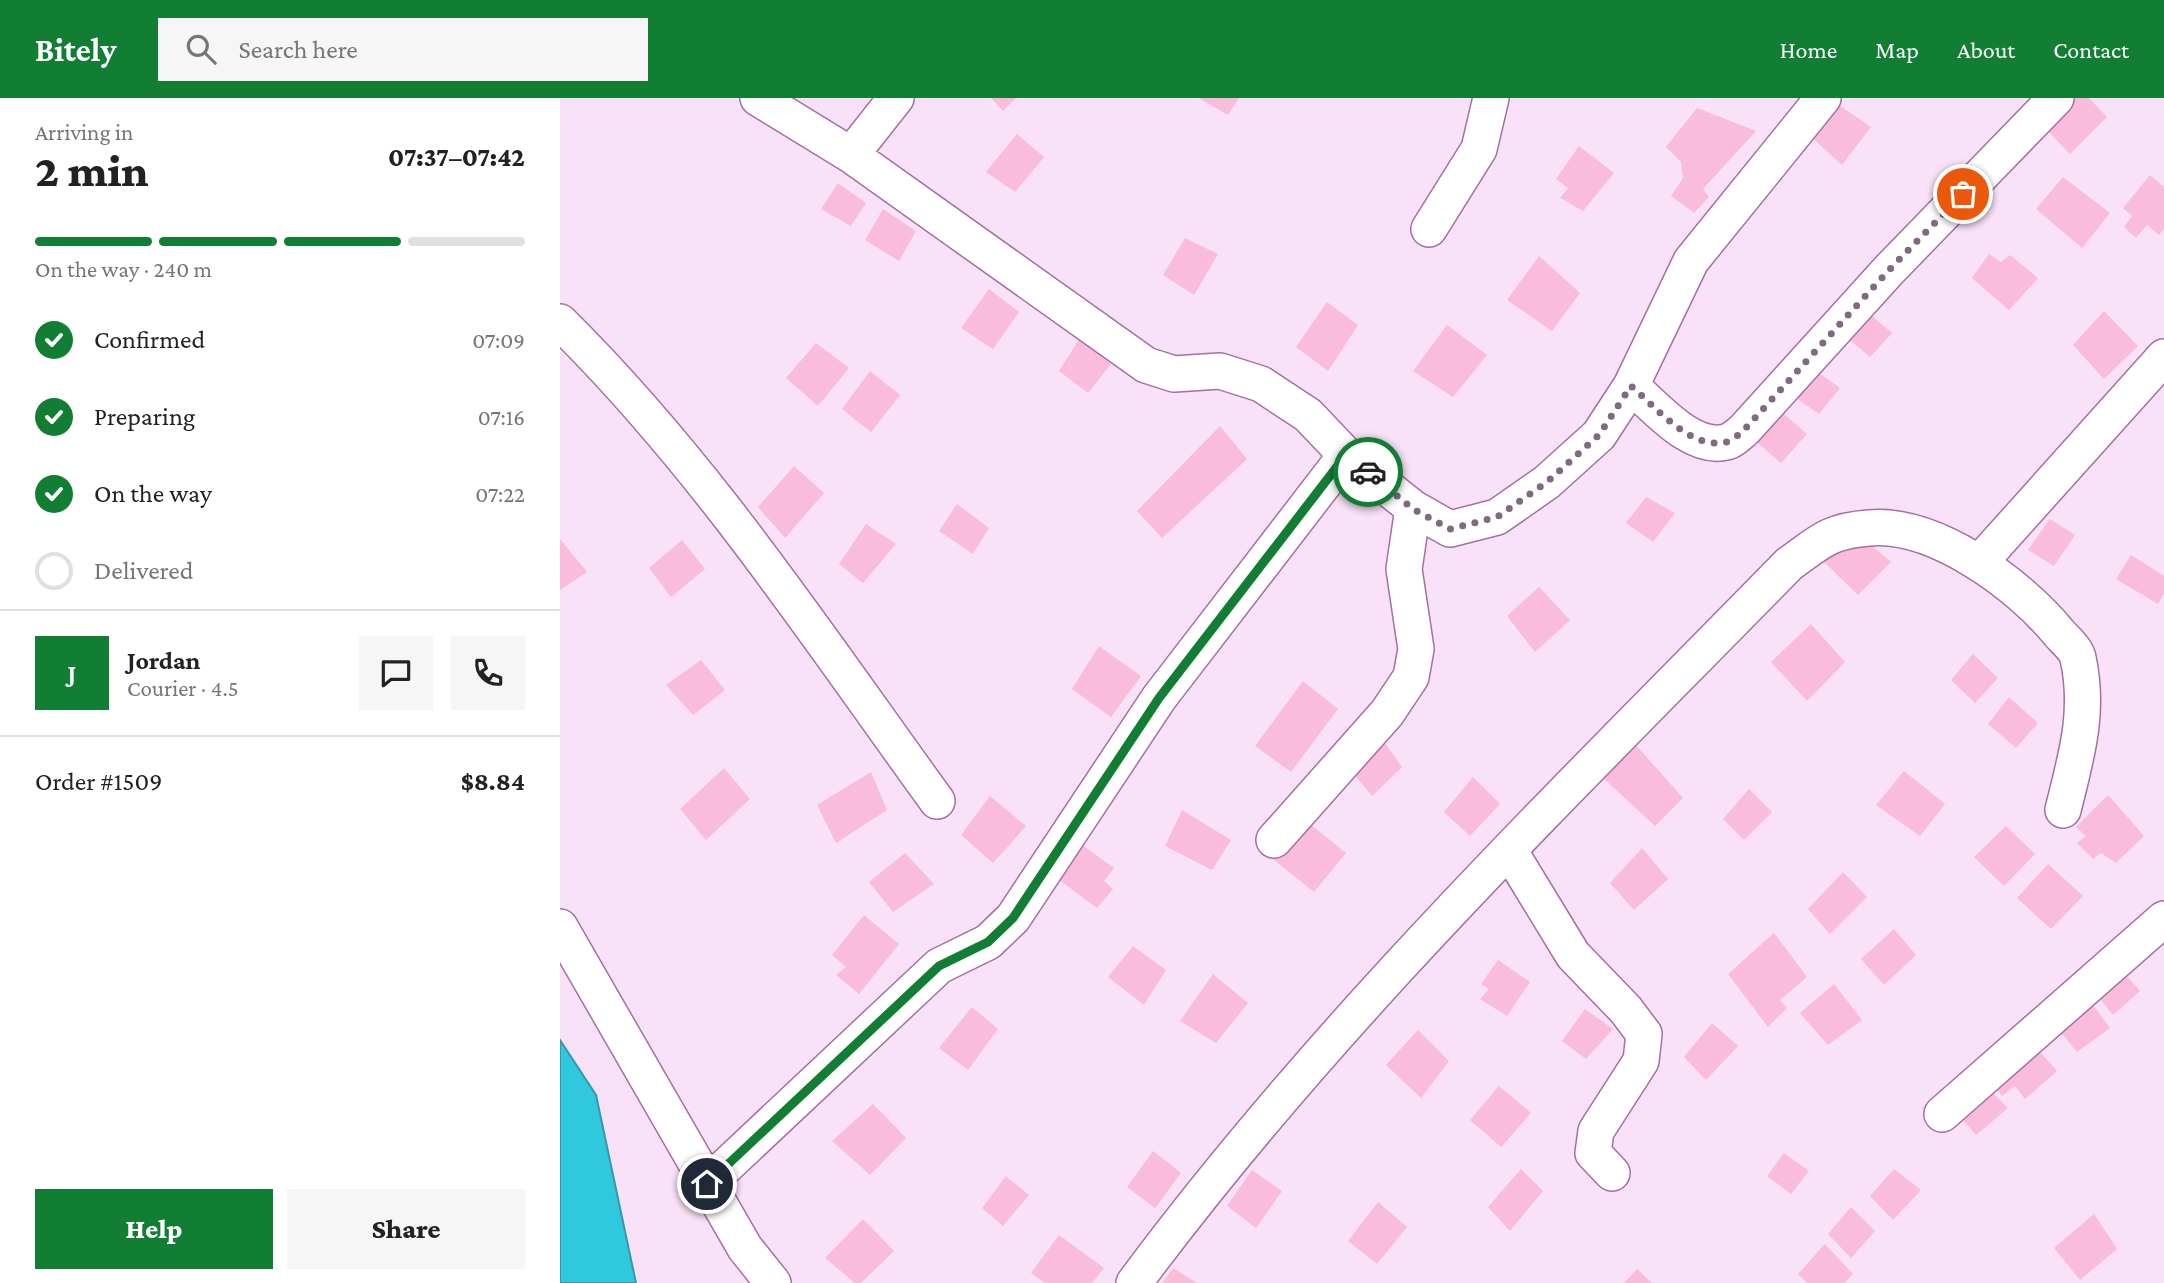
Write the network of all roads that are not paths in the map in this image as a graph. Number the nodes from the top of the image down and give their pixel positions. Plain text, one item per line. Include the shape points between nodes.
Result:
1 (758, 98) edge
2 (896, 98) edge
3 (1491, 98) edge
4 (1823, 98) edge
5 (2056, 98) edge
6 (851, 155) junction
7 (1429, 229) dead end
8 (560, 322) edge
9 (2164, 357) edge
10 (1631, 386) junction
11 (1346, 455) junction
12 (1413, 509) junction
13 (1980, 562) junction
14 (937, 801) dead end
15 (2063, 810) dead end
16 (1274, 840) dead end
17 (1510, 850) junction
18 (2164, 919) edge
19 (560, 928) edge
20 (1942, 1114) dead end
21 (1612, 1174) dead end
22 (707, 1184) junction
23 (773, 1283) edge
24 (1133, 1283) edge

1 - 6 street
2 - 6 street
3 - 7 street via 1479,149
4 - 10 street via 1691,261
5 - 10 street via 1728,442 1712,443 1689,435
6 - 11 street via 1146,365 1174,374 1220,371 1261,384 1308,415
8 - 14 street via 616,377 692,467
9 - 13 street
10 - 12 street via 1599,435 1547,482 1497,517 1450,529
11 - 12 street
11 - 22 street via 1159,698 1013,918 988,942 939,966
12 - 16 street via 1404,569 1416,649 1410,677 1387,713
13 - 15 street via 2039,608 2077,656 2084,729
13 - 17 street via 1919,535 1872,527 1832,533 1789,564
17 - 21 street via 1573,955 1644,1034 1641,1061 1596,1130 1593,1153
17 - 24 street via 1206,1186
18 - 20 street
19 - 22 street
22 - 23 street via 745,1248

